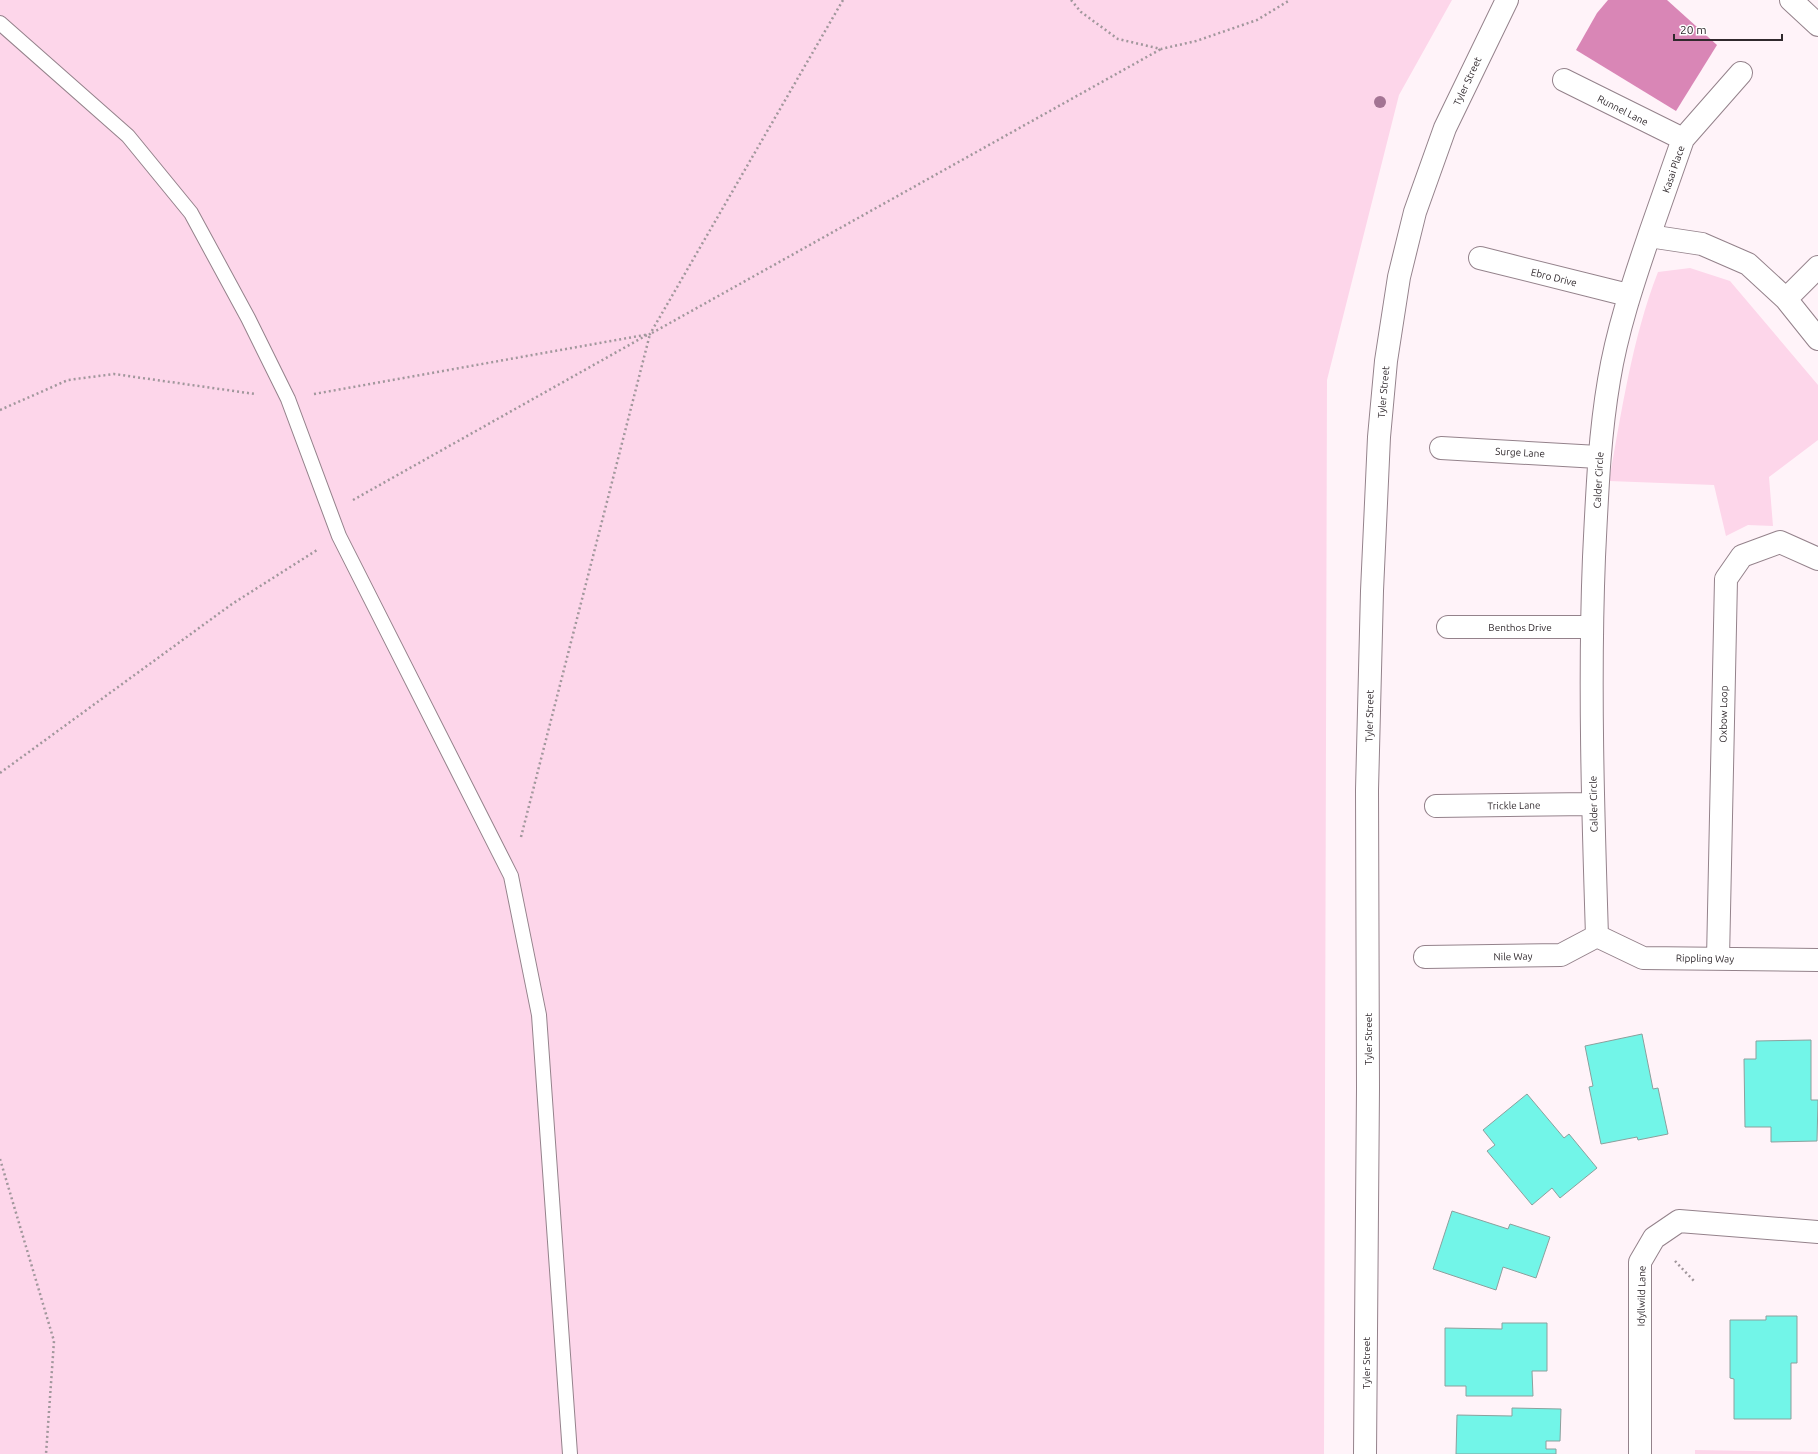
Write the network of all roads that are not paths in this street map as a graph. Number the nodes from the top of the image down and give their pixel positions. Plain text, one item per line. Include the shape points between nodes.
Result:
1 (1507, 0) edge
2 (1791, 0) edge
3 (0, 23) edge
4 (1818, 25) edge
5 (1741, 73) dead end
6 (1564, 80) dead end
7 (1683, 139) junction
8 (1649, 236) junction
9 (1480, 258) dead end
10 (1818, 267) edge
11 (1628, 295) junction
12 (1786, 299) junction
13 (1818, 339) edge
14 (1441, 448) dead end
15 (1598, 457) junction
16 (1818, 559) edge
17 (1448, 627) dead end
18 (1592, 627) junction
19 (1592, 804) junction
20 (1436, 806) dead end
21 (1596, 936) junction
22 (1425, 957) dead end
23 (1718, 959) junction
24 (1818, 960) edge
25 (1818, 1232) edge
26 (570, 1454) edge
27 (1365, 1454) edge
28 (1640, 1454) edge

1 - 27 street, Tyler Street via 1445,128 1415,212 1400,278 1386,361 1379,437 1372,583 1367,790
2 - 4 street
3 - 26 lane via 128,136 191,214 248,318 288,399 339,536 511,876 539,1015
5 - 7 street, Kasai Place
6 - 7 street, Runnel Lane
7 - 8 street, Kasai Place
8 - 11 street, Calder Circle
8 - 12 street via 1702,244 1748,264
9 - 11 street, Ebro Drive
10 - 12 street
11 - 15 street, Calder Circle via 1609,379
12 - 13 street
14 - 15 street, Surge Lane
15 - 18 street, Calder Circle
16 - 23 street, Oxbow Loop via 1780,542 1742,556 1726,579
17 - 18 street, Benthos Drive
18 - 19 street, Calder Circle
19 - 20 street, Trickle Lane
19 - 21 street, Calder Circle
21 - 22 street, Nile Way via 1561,955
21 - 23 street, Rippling Way via 1643,958
23 - 24 street, Rippling Way
25 - 28 street, Idyllwild Lane via 1679,1221 1654,1238 1640,1262

